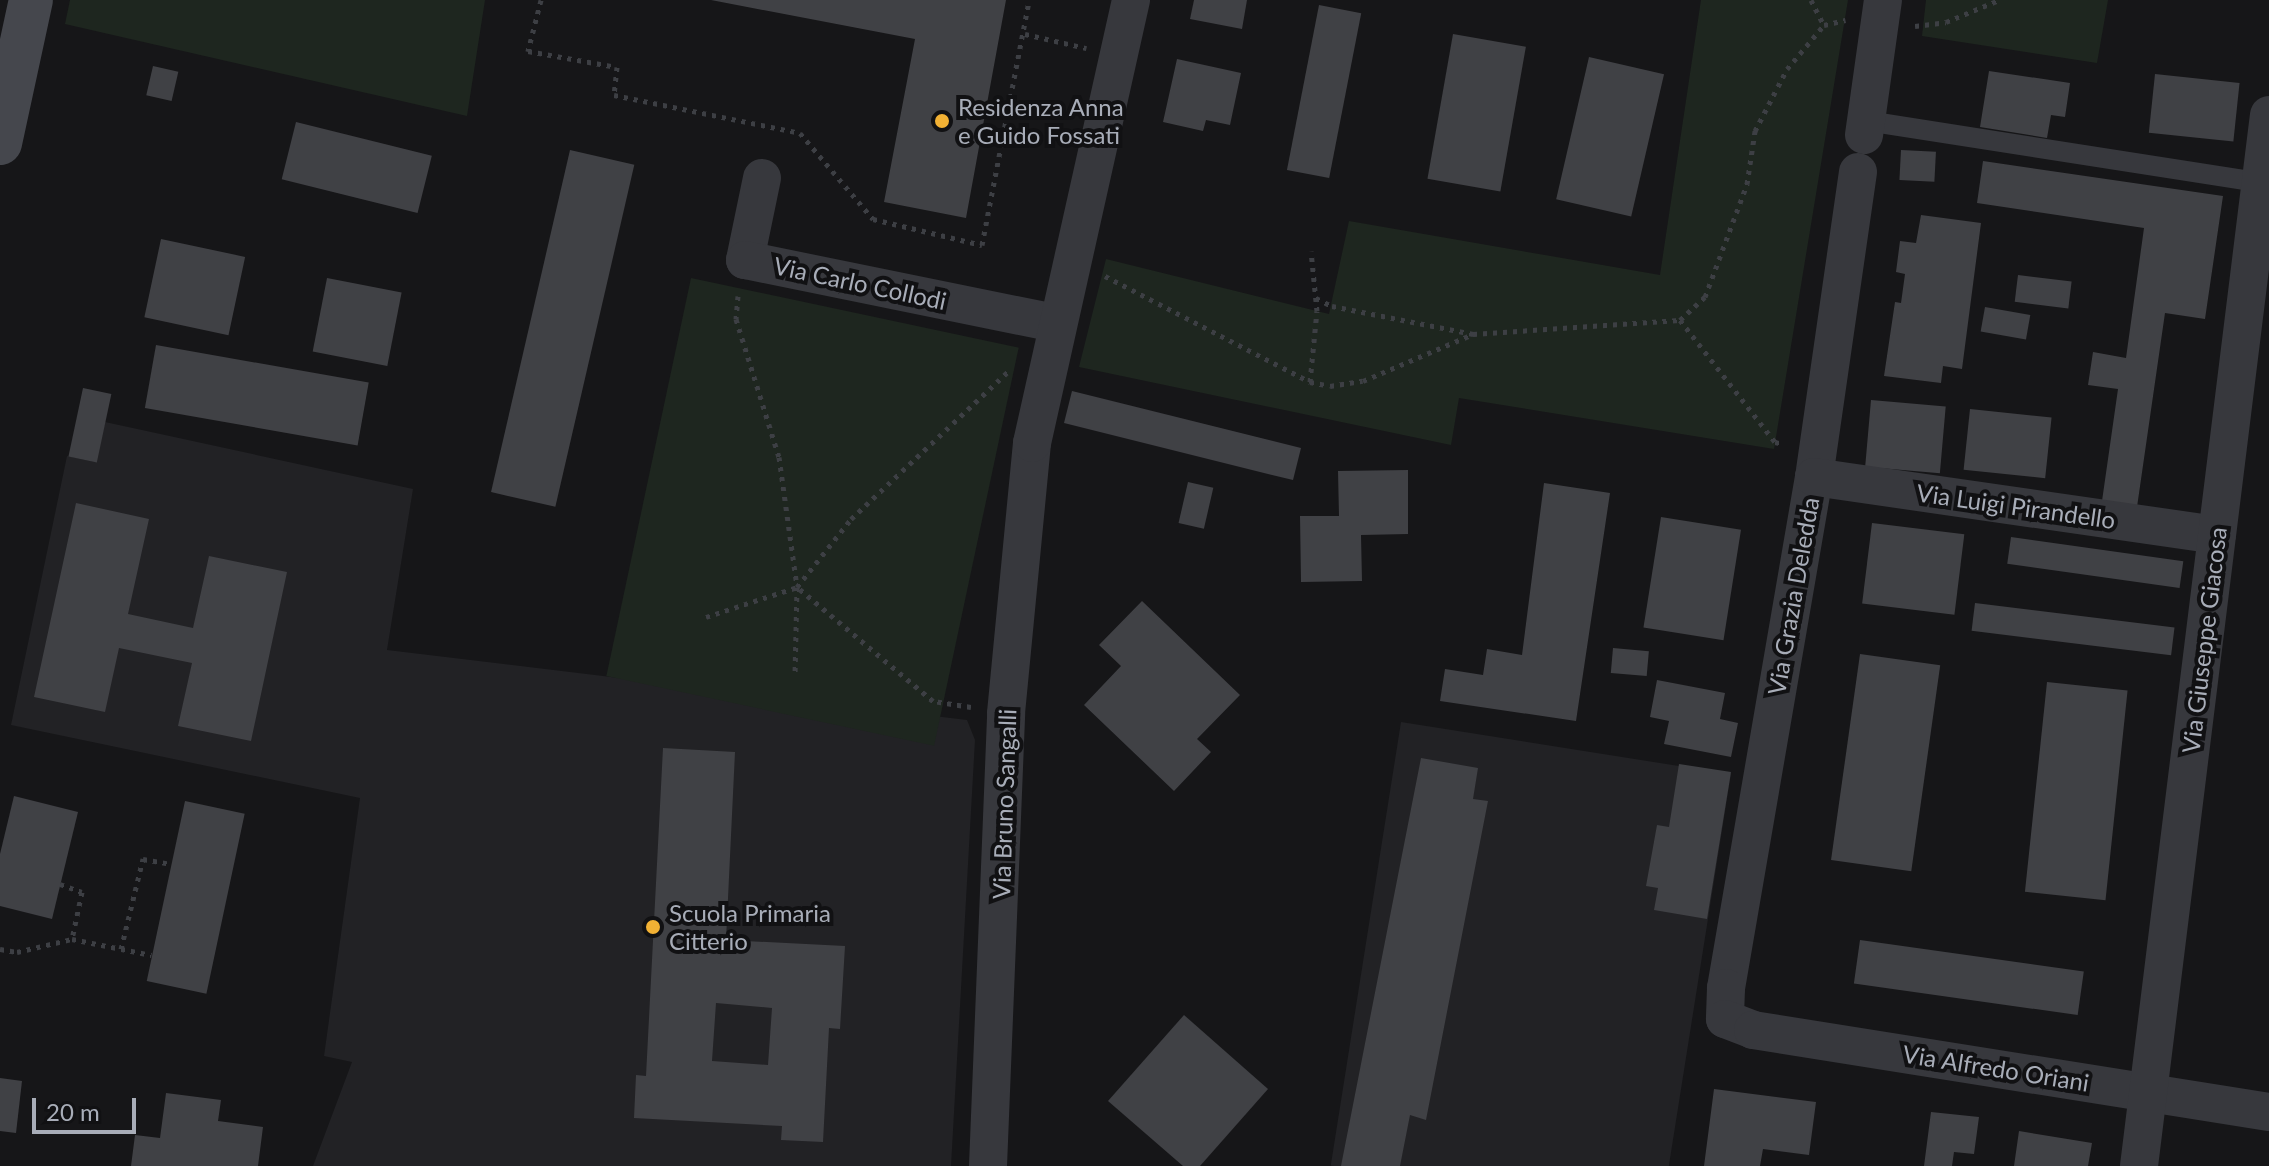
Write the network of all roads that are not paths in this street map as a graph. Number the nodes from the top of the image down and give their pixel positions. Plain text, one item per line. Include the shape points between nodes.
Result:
1 (31, 0) edge
2 (1131, 0) edge
3 (1883, 0) edge
4 (2269, 115) edge
5 (1866, 128) joint
6 (0, 143) edge
7 (1858, 172) dead end
8 (762, 178) dead end
9 (2261, 183) junction
10 (1043, 320) junction
11 (1816, 464) junction
12 (2217, 535) junction
13 (1725, 1019) joint
14 (2148, 1092) junction
15 (2269, 1112) edge
16 (988, 1166) edge
17 (2139, 1166) edge

1 - 6 street
2 - 10 street via 1072,258
3 - 5 street
4 - 9 street, Via Giuseppe Giacosa
5 - 9 lane
7 - 11 street, Via Grazia Deledda
8 - 10 street, Via Carlo Collodi via 745,260
9 - 12 street, Via Giuseppe Giacosa
10 - 16 street, Via Bruno Sangalli via 1006,713
11 - 12 street, Via Luigi Pirandello
11 - 13 street, Via Grazia Deledda via 1726,988
12 - 14 street, Via Giuseppe Giacosa
13 - 14 street, Via Alfredo Oriani via 1753,1030
14 - 15 street, Via Alfredo Oriani
14 - 17 street, Via Giuseppe Giacosa

